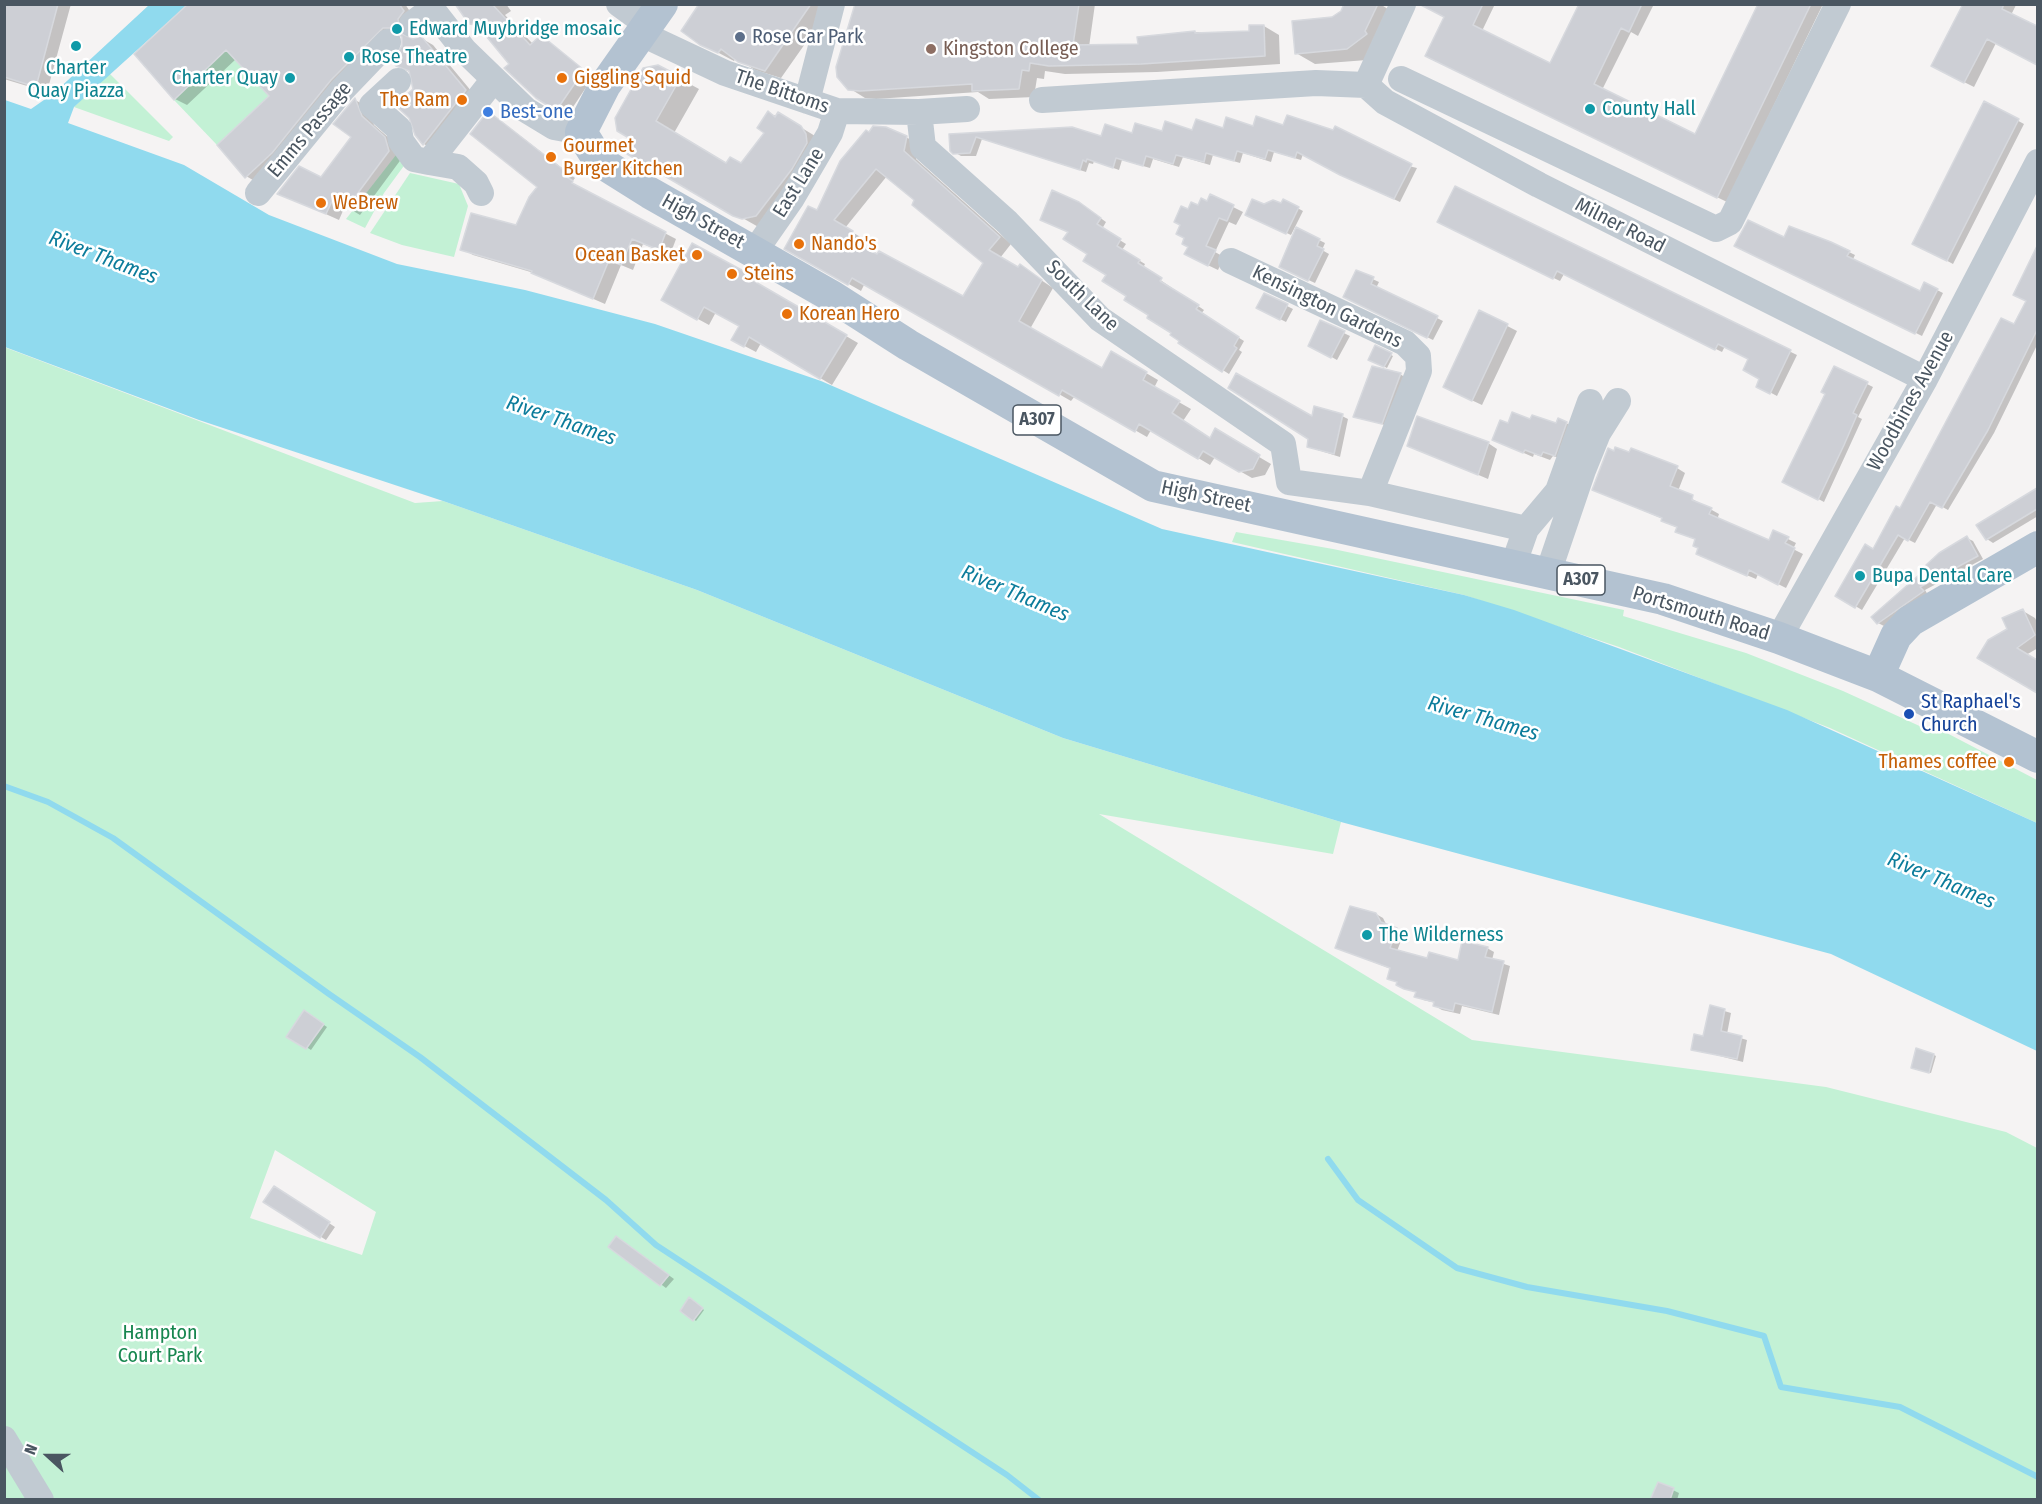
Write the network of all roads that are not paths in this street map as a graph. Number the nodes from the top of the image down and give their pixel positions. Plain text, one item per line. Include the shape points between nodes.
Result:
1 (619, 4) edge
2 (832, 4) edge
3 (1403, 4) edge
4 (1838, 4) edge
5 (424, 13) edge
6 (651, 21) edge
7 (388, 42) dead end
8 (494, 79) junction
9 (1401, 79) dead end
10 (398, 81) dead end
11 (1366, 85) junction
12 (1042, 100) dead end
13 (807, 101) junction
14 (967, 109) dead end
15 (837, 111) junction
16 (919, 112) junction
17 (581, 132) junction
18 (421, 160) junction
19 (2037, 162) edge
20 (258, 193) dead end
21 (481, 193) dead end
22 (755, 251) junction
23 (1231, 261) dead end
24 (1925, 380) junction
25 (1618, 401) dead end
26 (1590, 402) dead end
27 (1289, 482) junction
28 (1370, 493) junction
29 (1275, 512) junction
30 (1526, 529) junction
31 (2037, 547) edge
32 (1513, 566) junction
33 (1548, 573) junction
34 (1779, 638) junction
35 (1878, 676) junction
36 (2037, 757) edge
37 (4, 1439) edge
38 (41, 1500) edge

1 - 6 street, The Bittoms
2 - 13 street
3 - 11 street
4 - 9 street via 1731,222 1716,229
5 - 8 street
6 - 13 street, The Bittoms via 725,73
6 - 17 main road via 605,85
7 - 20 street, Emms Passage via 342,90
8 - 17 street via 540,119 554,127
8 - 18 street
10 - 18 street via 372,105 399,129 401,141
11 - 12 street via 1316,83
11 - 24 street, Milner Road via 1385,102 1539,185
13 - 15 street, The Bittoms
14 - 16 street, The Bittoms
15 - 16 street, The Bittoms
15 - 22 street, East Lane via 830,133 792,198
16 - 27 street, South Lane via 923,147 1007,222 1100,319 1283,444
17 - 22 main road, High Street / A307 via 608,168
18 - 21 street via 458,167
19 - 24 street, Woodbines Avenue
22 - 29 main road, High Street / A307 via 908,345 1153,486
23 - 28 street, Kensington Gardens via 1405,343 1418,356 1419,371
24 - 34 street, Woodbines Avenue
25 - 33 street via 1582,470
26 - 30 street via 1558,490
27 - 28 street
27 - 29 street via 1280,494
28 - 30 street
29 - 32 main road, Portsmouth Road / A307
30 - 32 street
31 - 35 main road via 1910,621 1896,636
32 - 33 main road, Portsmouth Road / A307
33 - 34 main road, Portsmouth Road / A307 via 1663,599
34 - 35 main road, Portsmouth Road / A307
35 - 36 main road, Portsmouth Road / A307
37 - 38 street

